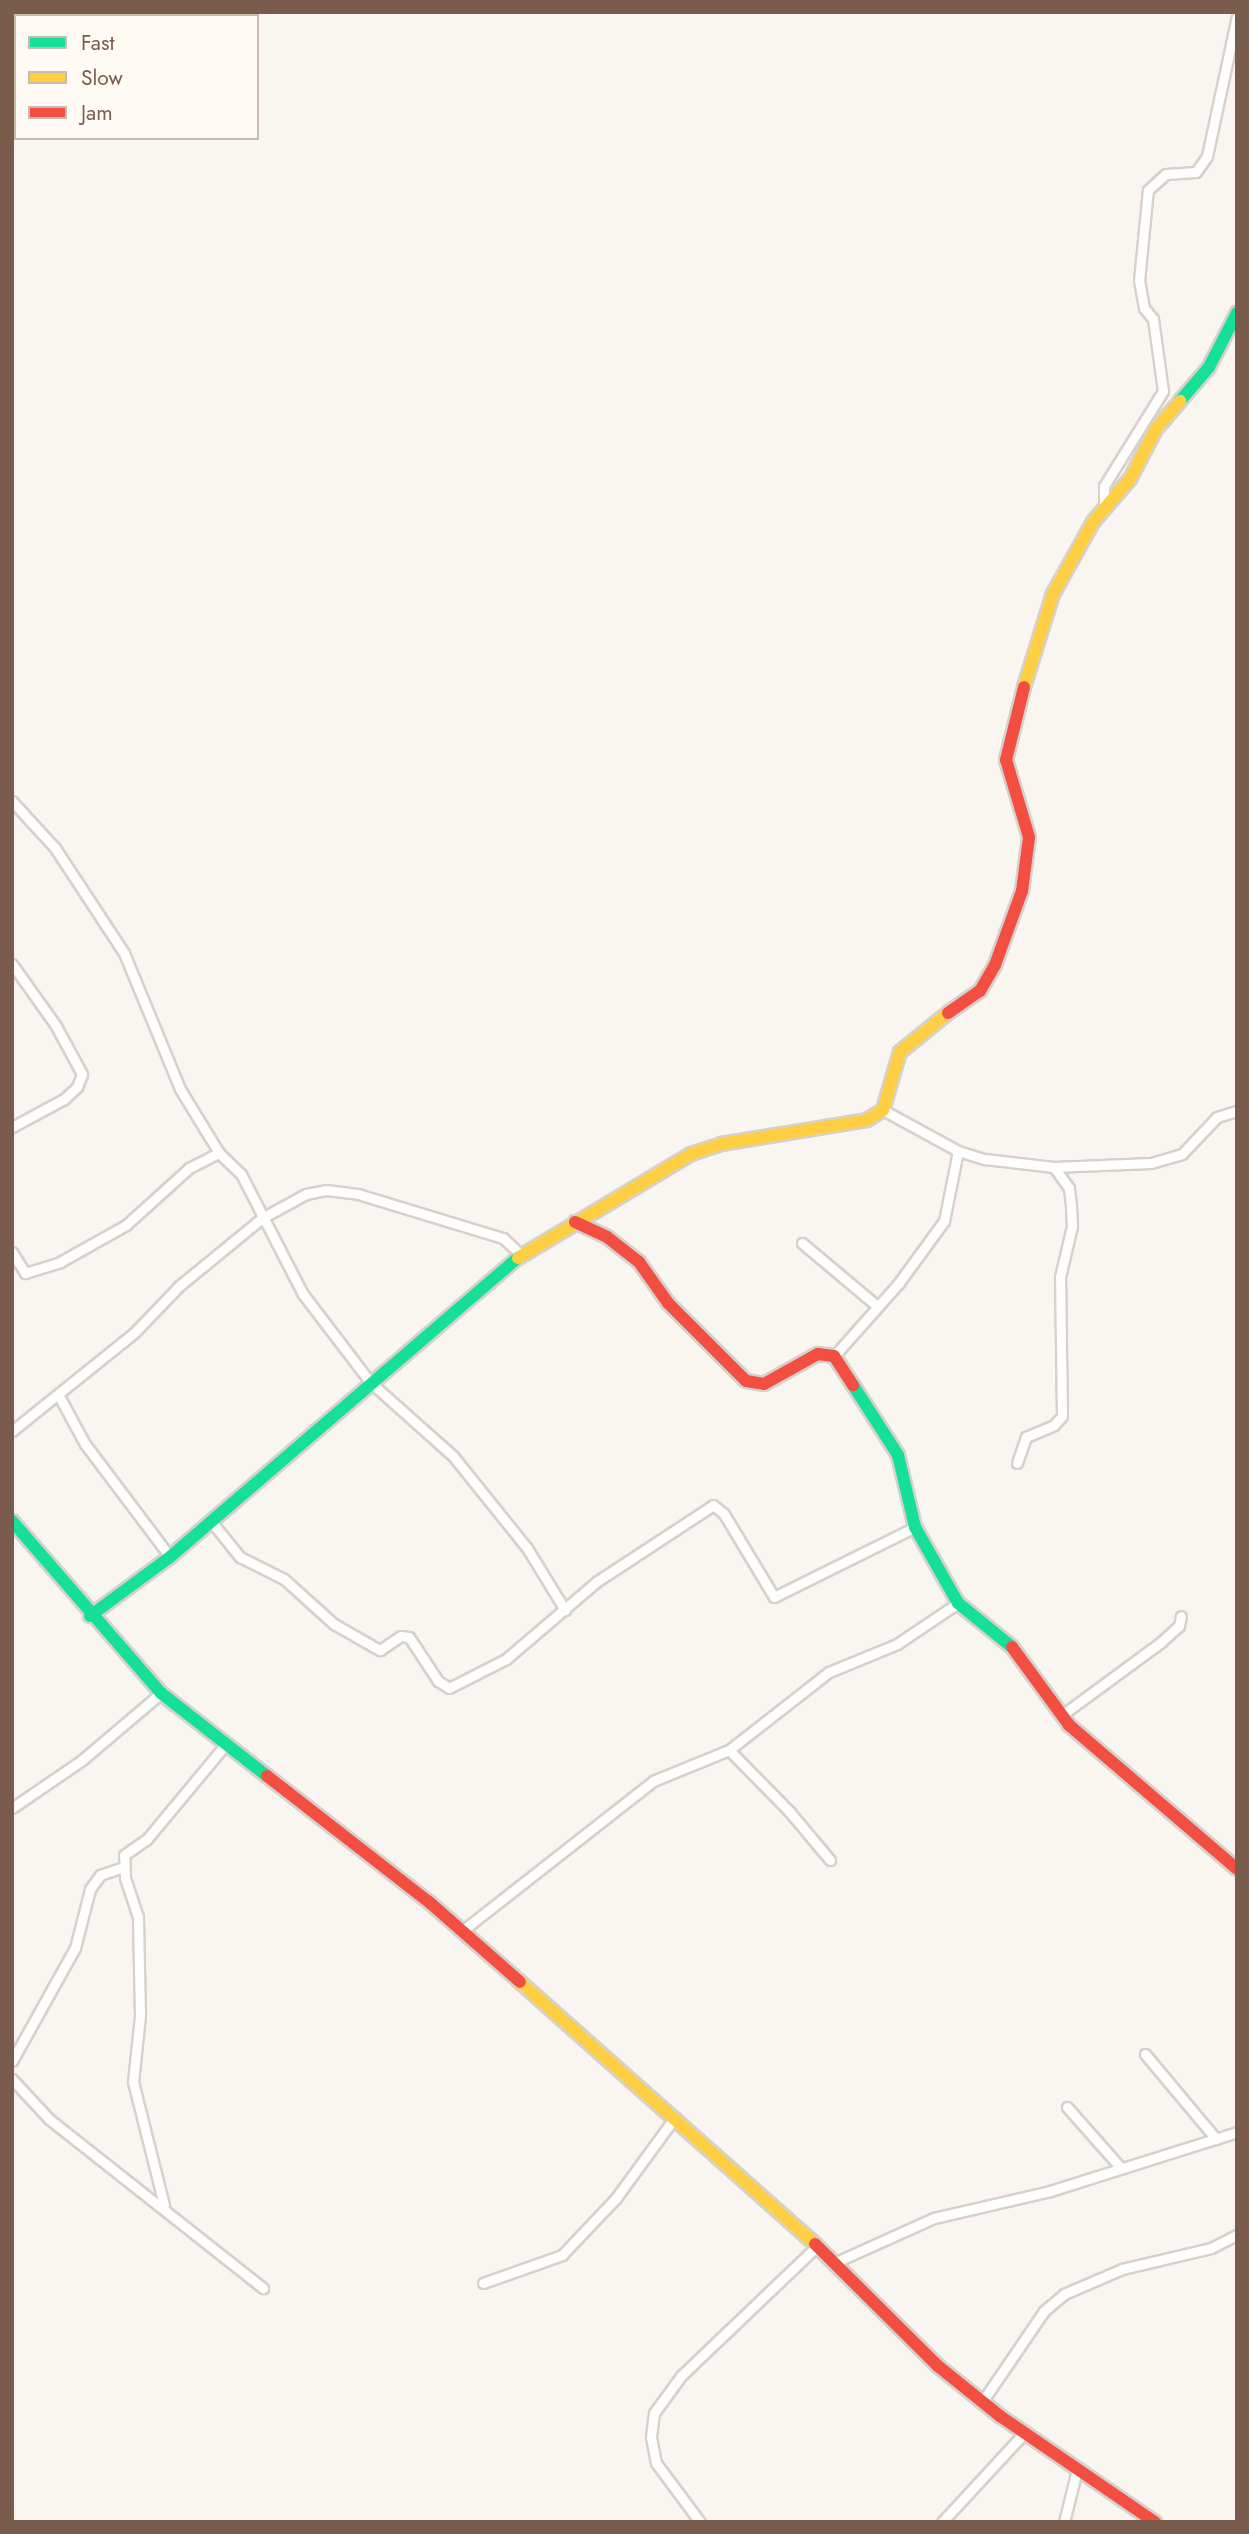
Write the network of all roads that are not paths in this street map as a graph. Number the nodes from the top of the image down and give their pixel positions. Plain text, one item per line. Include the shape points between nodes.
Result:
1 (1237, 16) edge
2 (1237, 313) edge
3 (1104, 508) junction
4 (12, 800) edge
5 (12, 964) edge
6 (883, 1110) junction
7 (1237, 1111) edge
8 (12, 1128) edge
9 (958, 1151) junction
10 (219, 1153) junction
11 (1054, 1167) junction
12 (262, 1218) junction
13 (575, 1222) junction
14 (802, 1243) dead end
15 (12, 1252) edge
16 (521, 1255) junction
17 (15, 1267) edge
18 (877, 1306) junction
19 (834, 1356) junction
20 (370, 1382) junction
21 (59, 1396) junction
22 (12, 1431) edge
23 (1017, 1463) dead end
24 (210, 1520) junction
25 (12, 1521) edge
26 (915, 1527) junction
27 (170, 1557) junction
28 (958, 1603) junction
29 (565, 1611) junction
30 (90, 1616) junction
31 (1181, 1616) dead end
32 (161, 1693) junction
33 (1062, 1714) junction
34 (226, 1744) junction
35 (729, 1750) junction
36 (12, 1808) edge
37 (830, 1860) dead end
38 (123, 1867) junction
39 (1237, 1869) edge
40 (462, 1931) junction
41 (1145, 2054) dead end
42 (12, 2062) edge
43 (12, 2079) edge
44 (1067, 2107) dead end
45 (675, 2117) junction
46 (1237, 2133) edge
47 (1216, 2139) junction
48 (1121, 2168) junction
49 (164, 2205) junction
50 (1237, 2235) edge
51 (817, 2246) junction
52 (835, 2262) junction
53 (483, 2283) dead end
54 (263, 2288) dead end
55 (982, 2402) junction
56 (1024, 2433) junction
57 (1077, 2470) junction
58 (700, 2522) edge
59 (942, 2522) edge
60 (1064, 2522) edge
61 (1155, 2522) edge

1 - 3 street via 1207,156 1196,172 1166,174 1148,190 1139,281 1144,308 1153,320 1164,391 1104,486
2 - 3 street via 1209,367 1156,429 1129,479
3 - 6 street via 1052,594 1012,720 1006,760 1029,837 1022,891 995,965 968,1003 913,1037 900,1052
4 - 10 street via 55,848 124,953 141,986 167,1063
5 - 8 street via 56,1026 82,1074 77,1087 64,1099
6 - 9 street
6 - 13 street via 867,1120 721,1144 691,1154
7 - 11 street via 1217,1117 1182,1154 1151,1163
9 - 11 street
9 - 18 street via 944,1222
10 - 12 street via 241,1174
10 - 17 street via 189,1168 144,1210 92,1246 36,1272 25,1273
11 - 23 street via 1069,1188 1072,1226 1060,1277 1062,1416 1054,1426 1026,1437
12 - 16 street via 306,1194 326,1190 347,1193 503,1238
12 - 20 street via 303,1294
12 - 21 street
13 - 16 street
13 - 19 street via 607,1237 639,1262 668,1303 746,1381 764,1384 818,1354
14 - 18 street
15 - 17 street
16 - 20 street
18 - 19 street
19 - 26 street via 898,1455
20 - 24 street
20 - 29 street via 453,1456 527,1548
21 - 22 street
21 - 27 street via 85,1444
24 - 27 street
24 - 29 street via 240,1557 284,1579 334,1624 380,1650 401,1636 409,1637 438,1681 449,1688 506,1659
25 - 30 street
26 - 28 street
26 - 29 street via 774,1597 713,1505 596,1582
27 - 30 street
28 - 33 street via 1011,1646
28 - 35 street via 897,1644 829,1672
30 - 32 street
31 - 33 street via 1179,1626 1161,1642
32 - 34 street
32 - 36 street via 82,1760
33 - 39 street via 1100,1753 1145,1785
34 - 38 street via 147,1839 124,1856
34 - 40 street via 287,1787
35 - 37 street
35 - 40 street via 653,1781
38 - 42 street via 100,1875 90,1889 75,1948
38 - 49 street via 138,1917 140,2015 133,2082
40 - 45 street
41 - 47 street
43 - 49 street via 49,2119
44 - 48 street
45 - 51 street
45 - 53 street via 616,2198 562,2255
46 - 47 street
47 - 48 street
48 - 52 street via 1050,2191 934,2218
49 - 54 street
50 - 55 street via 1211,2248 1122,2269 1064,2294 1044,2311
51 - 52 street
51 - 58 street via 681,2376 654,2413 651,2437 656,2463
52 - 55 street via 938,2366
55 - 56 street
56 - 57 street
56 - 59 street
57 - 60 street
57 - 61 street

